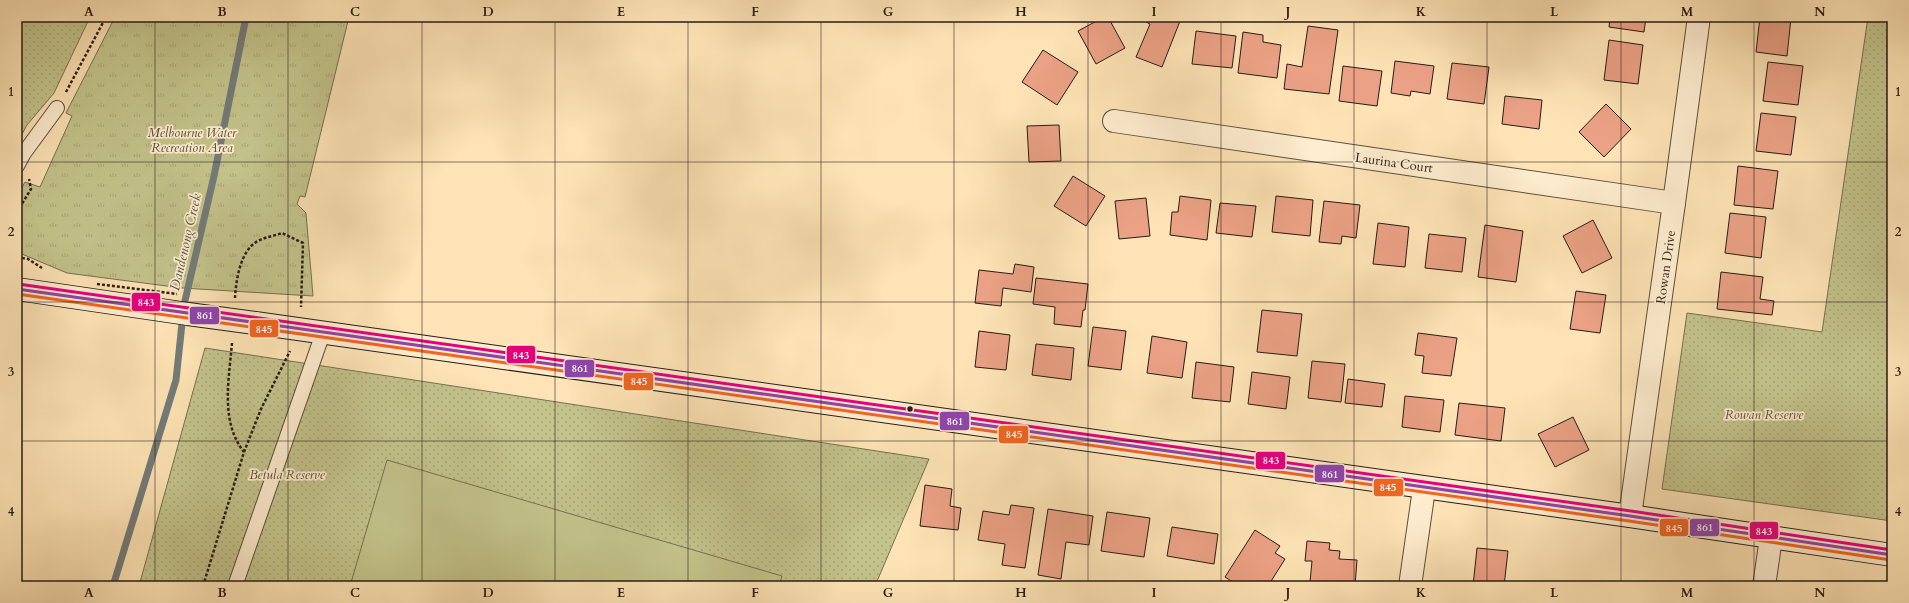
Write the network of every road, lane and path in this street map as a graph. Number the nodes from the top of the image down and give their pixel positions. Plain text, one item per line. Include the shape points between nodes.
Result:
1 (106, 17) edge
2 (1699, 17) edge
3 (57, 108) joint
4 (1114, 121) dead end
5 (20, 151) edge
6 (17, 166) edge
7 (1674, 203) junction
8 (17, 289) edge
9 (295, 328) junction
10 (323, 333) junction
11 (1424, 489) junction
12 (1630, 516) junction
13 (1771, 538) junction
14 (1892, 555) edge
15 (203, 586) edge
16 (235, 586) edge
17 (1410, 586) edge
18 (1764, 586) edge

1 - 3 path
2 - 7 main road, Rowan Drive
3 - 5 lane
4 - 7 main road, Laurina Court
5 - 6 lane
7 - 12 main road, Rowan Drive
8 - 9 main road, bridge
9 - 10 main road
9 - 15 path via 290,350 261,409 244,452
10 - 11 main road
10 - 16 lane
11 - 12 main road
11 - 17 main road
12 - 13 main road
13 - 14 main road
13 - 18 main road

